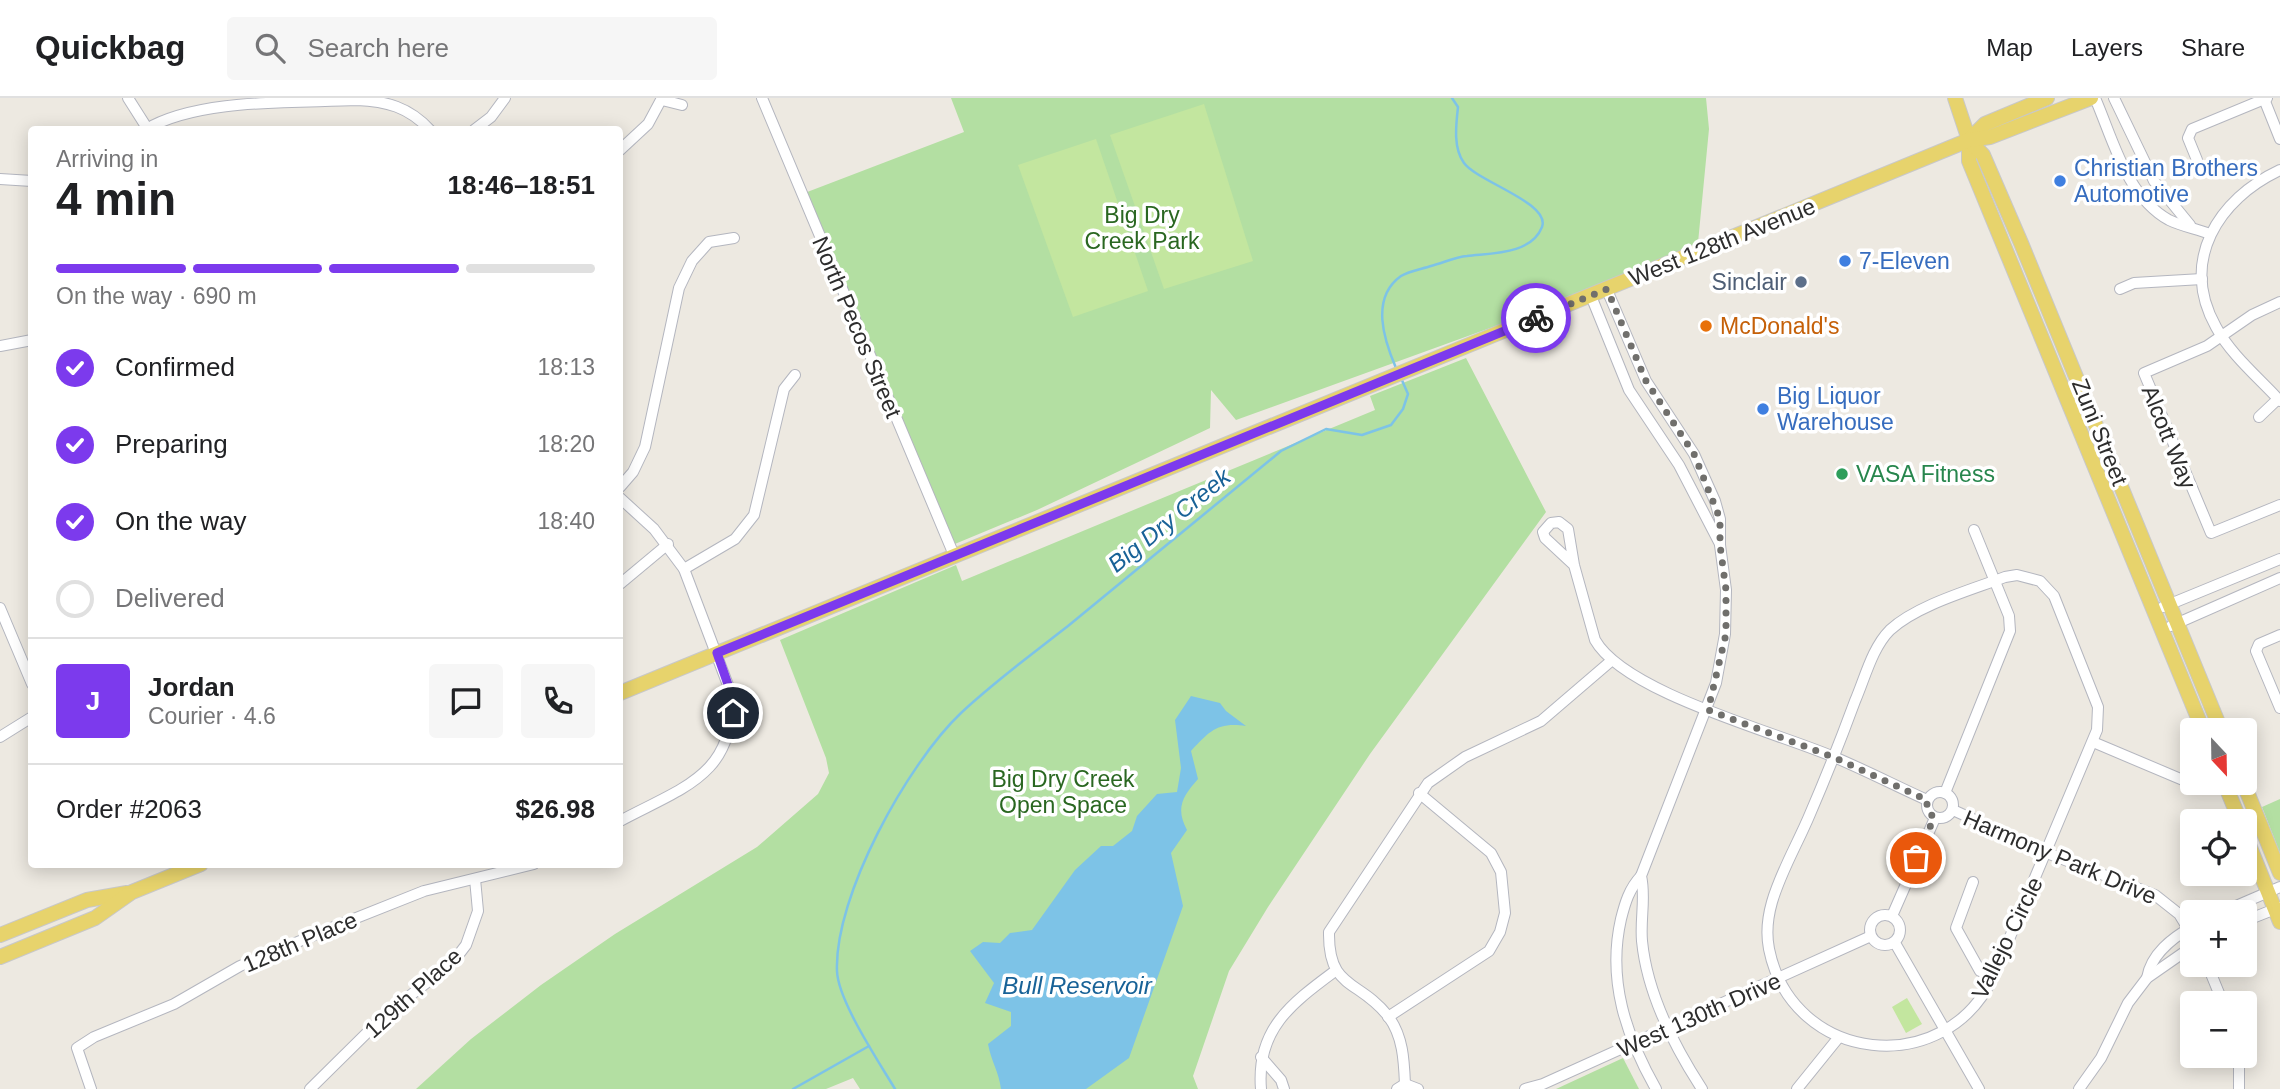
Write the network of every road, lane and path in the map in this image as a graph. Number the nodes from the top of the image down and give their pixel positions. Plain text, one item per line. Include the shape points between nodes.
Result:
1 (128, 98) edge
2 (505, 98) edge
3 (762, 98) edge
4 (1955, 98) edge
5 (2047, 98) edge
6 (2093, 98) edge
7 (2114, 98) edge
8 (381, 99) edge
9 (662, 99) edge
10 (2265, 99) edge
11 (258, 101) edge
12 (681, 106) dead end
13 (144, 126) edge
14 (153, 126) edge
15 (425, 126) edge
16 (479, 126) edge
17 (2280, 139) edge
18 (1969, 141) junction
19 (623, 147) edge
20 (2197, 160) dead end
21 (2280, 170) edge
22 (0, 179) edge
23 (28, 181) edge
24 (2190, 225) junction
25 (2210, 234) junction
26 (734, 238) dead end
27 (2202, 279) junction
28 (1607, 289) junction
29 (2120, 289) dead end
30 (1591, 296) junction
31 (2280, 302) edge
32 (2221, 336) junction
33 (28, 341) edge
34 (0, 346) edge
35 (795, 375) dead end
36 (1650, 389) junction
37 (1633, 396) junction
38 (2279, 400) edge
39 (2259, 416) dead end
40 (623, 484) edge
41 (623, 501) edge
42 (2280, 505) edge
43 (1974, 530) dead end
44 (667, 544) junction
45 (1720, 545) junction
46 (954, 555) junction
47 (2280, 559) edge
48 (1574, 565) dead end
49 (684, 569) junction
50 (2280, 578) edge
51 (623, 581) edge
52 (1995, 581) junction
53 (2170, 604) junction
54 (0, 608) edge
55 (2154, 611) junction
56 (2178, 623) junction
57 (2162, 630) junction
58 (2280, 635) edge
59 (717, 653) junction
60 (1611, 661) junction
61 (28, 674) edge
62 (623, 692) edge
63 (2280, 708) edge
64 (1708, 710) junction
65 (2198, 718) edge
66 (2216, 718) edge
67 (28, 720) edge
68 (0, 737) edge
69 (2093, 741) junction
70 (1833, 757) junction
71 (2180, 779) edge
72 (1419, 793) junction
73 (1944, 793) junction
74 (2248, 795) edge
75 (1927, 800) junction
76 (1953, 810) junction
77 (1934, 818) junction
78 (623, 819) edge
79 (2047, 853) junction
80 (2257, 857) edge
81 (191, 868) edge
82 (518, 868) edge
83 (2280, 873) edge
84 (1641, 876) junction
85 (475, 879) junction
86 (1973, 882) dead end
87 (2274, 889) edge
88 (132, 892) junction
89 (2249, 900) edge
90 (2278, 913) edge
91 (1892, 916) junction
92 (2180, 917) edge
93 (2257, 918) edge
94 (0, 935) edge
95 (1871, 936) junction
96 (2180, 939) edge
97 (32, 943) junction
98 (1895, 943) junction
99 (2180, 955) edge
100 (0, 957) edge
101 (0, 962) edge
102 (1335, 971) junction
103 (1994, 975) junction
104 (2147, 978) junction
105 (1780, 979) junction
106 (1388, 1017) junction
107 (1669, 1027) junction
108 (1945, 1031) junction
109 (1839, 1037) junction
110 (1633, 1044) junction
111 (1261, 1057) junction
112 (2239, 1068) edge
113 (1401, 1086) edge
114 (91, 1089) edge
115 (310, 1089) edge
116 (1261, 1089) edge
117 (1284, 1089) edge
118 (1418, 1089) edge
119 (1525, 1089) edge
120 (1656, 1089) edge
121 (1702, 1089) edge
122 (1797, 1089) edge
123 (1979, 1089) edge
124 (2079, 1089) edge
125 (2239, 1089) edge

1 - 13 street
2 - 16 street
3 - 46 street, North Pecos Street
4 - 18 main road, Zuni Street
5 - 18 main road via 1985,124
6 - 18 main road
6 - 24 street via 2134,184 2169,220
7 - 24 street via 2154,181
8 - 11 street
8 - 15 street via 407,110
9 - 12 street
9 - 19 street via 649,124
10 - 17 street
10 - 20 street via 2192,129 2188,138
11 - 14 street via 192,110
18 - 28 main road, West 128th Avenue
18 - 53 main road, Zuni Street via 1983,155
18 - 55 main road, Zuni Street via 1969,161
21 - 25 street via 2236,197
22 - 23 street
24 - 25 street
25 - 27 street
26 - 40 street via 709,242 685,272 645,447
27 - 29 street via 2134,283
27 - 32 street
28 - 30 main road, West 128th Avenue
28 - 36 street
30 - 37 street
30 - 46 main road, West 128th Avenue
31 - 32 street, Alcott Way
32 - 38 street
32 - 42 street, Alcott Way via 2144,376 2211,533
33 - 34 street
35 - 49 street via 784,389 754,515 729,543
36 - 37 street
36 - 45 street via 1705,477 1720,519
37 - 45 street via 1679,465
38 - 39 street
41 - 44 street
43 - 52 street
44 - 49 street
44 - 51 street
45 - 64 street via 1726,634
46 - 59 main road, West 128th Avenue
47 - 53 street
48 - 60 street via 1595,640
49 - 59 street
50 - 56 street
52 - 69 street, Vallejo Circle via 2030,577 2054,596 2098,707
52 - 70 street, Vallejo Circle via 1914,614 1886,635
52 - 73 street via 2009,616 2008,639
53 - 55 street
53 - 56 main road, Zuni Street
54 - 61 street
55 - 57 main road, Zuni Street
56 - 57 street
56 - 66 main road, Zuni Street
57 - 65 main road, Zuni Street
58 - 63 street via 2259,644 2256,651
59 - 62 main road, West 128th Avenue
59 - 78 street via 731,693 728,741 711,768 697,779
60 - 64 street via 1625,672
60 - 72 street via 1555,712 1452,765
64 - 70 street
64 - 84 street
67 - 68 street
69 - 71 street
69 - 79 street, Vallejo Circle
70 - 75 street
70 - 105 street, Vallejo Circle via 1770,910 1769,948
72 - 102 street via 1329,932 1329,957
72 - 106 street via 1491,853 1501,872 1505,913 1489,951
73 - 75 street
73 - 76 street
74 - 83 main road
75 - 77 street
76 - 77 street via 1946,817
76 - 79 street, Harmony Park Drive
77 - 91 street
79 - 92 street, Harmony Park Drive via 2155,895
79 - 103 street, Vallejo Circle
80 - 87 main road
81 - 88 main road
82 - 85 street, 128th Place
84 - 107 street via 1647,971
84 - 110 street via 1624,907 1616,958 1617,988
85 - 114 street, 128th Place via 424,891 240,966 174,1004 94,1037 77,1048
85 - 115 street, 129th Place via 478,911 466,945 453,962 384,1016
86 - 103 street via 1956,928 1980,971
87 - 89 street
87 - 90 main road
88 - 94 main road via 87,900
88 - 97 main road via 95,918
90 - 93 street
91 - 95 street via 1875,919
91 - 98 street via 1901,928
95 - 98 street via 1882,946
95 - 105 street, West 130th Drive
96 - 104 street via 2156,956
97 - 100 main road
97 - 101 main road
98 - 108 street
99 - 104 street
102 - 106 street
102 - 111 street via 1301,996 1270,1030
103 - 108 street, Vallejo Circle via 1976,1005
104 - 124 street
105 - 107 street, West 130th Drive
105 - 109 street, Vallejo Circle via 1804,1012
106 - 113 street via 1400,1037
107 - 110 street, West 130th Drive
107 - 121 street
108 - 109 street, Vallejo Circle via 1912,1044 1886,1046
108 - 123 street
109 - 122 street
110 - 119 street, West 130th Drive
110 - 120 street
111 - 116 street
111 - 117 street
112 - 125 street
113 - 118 street

